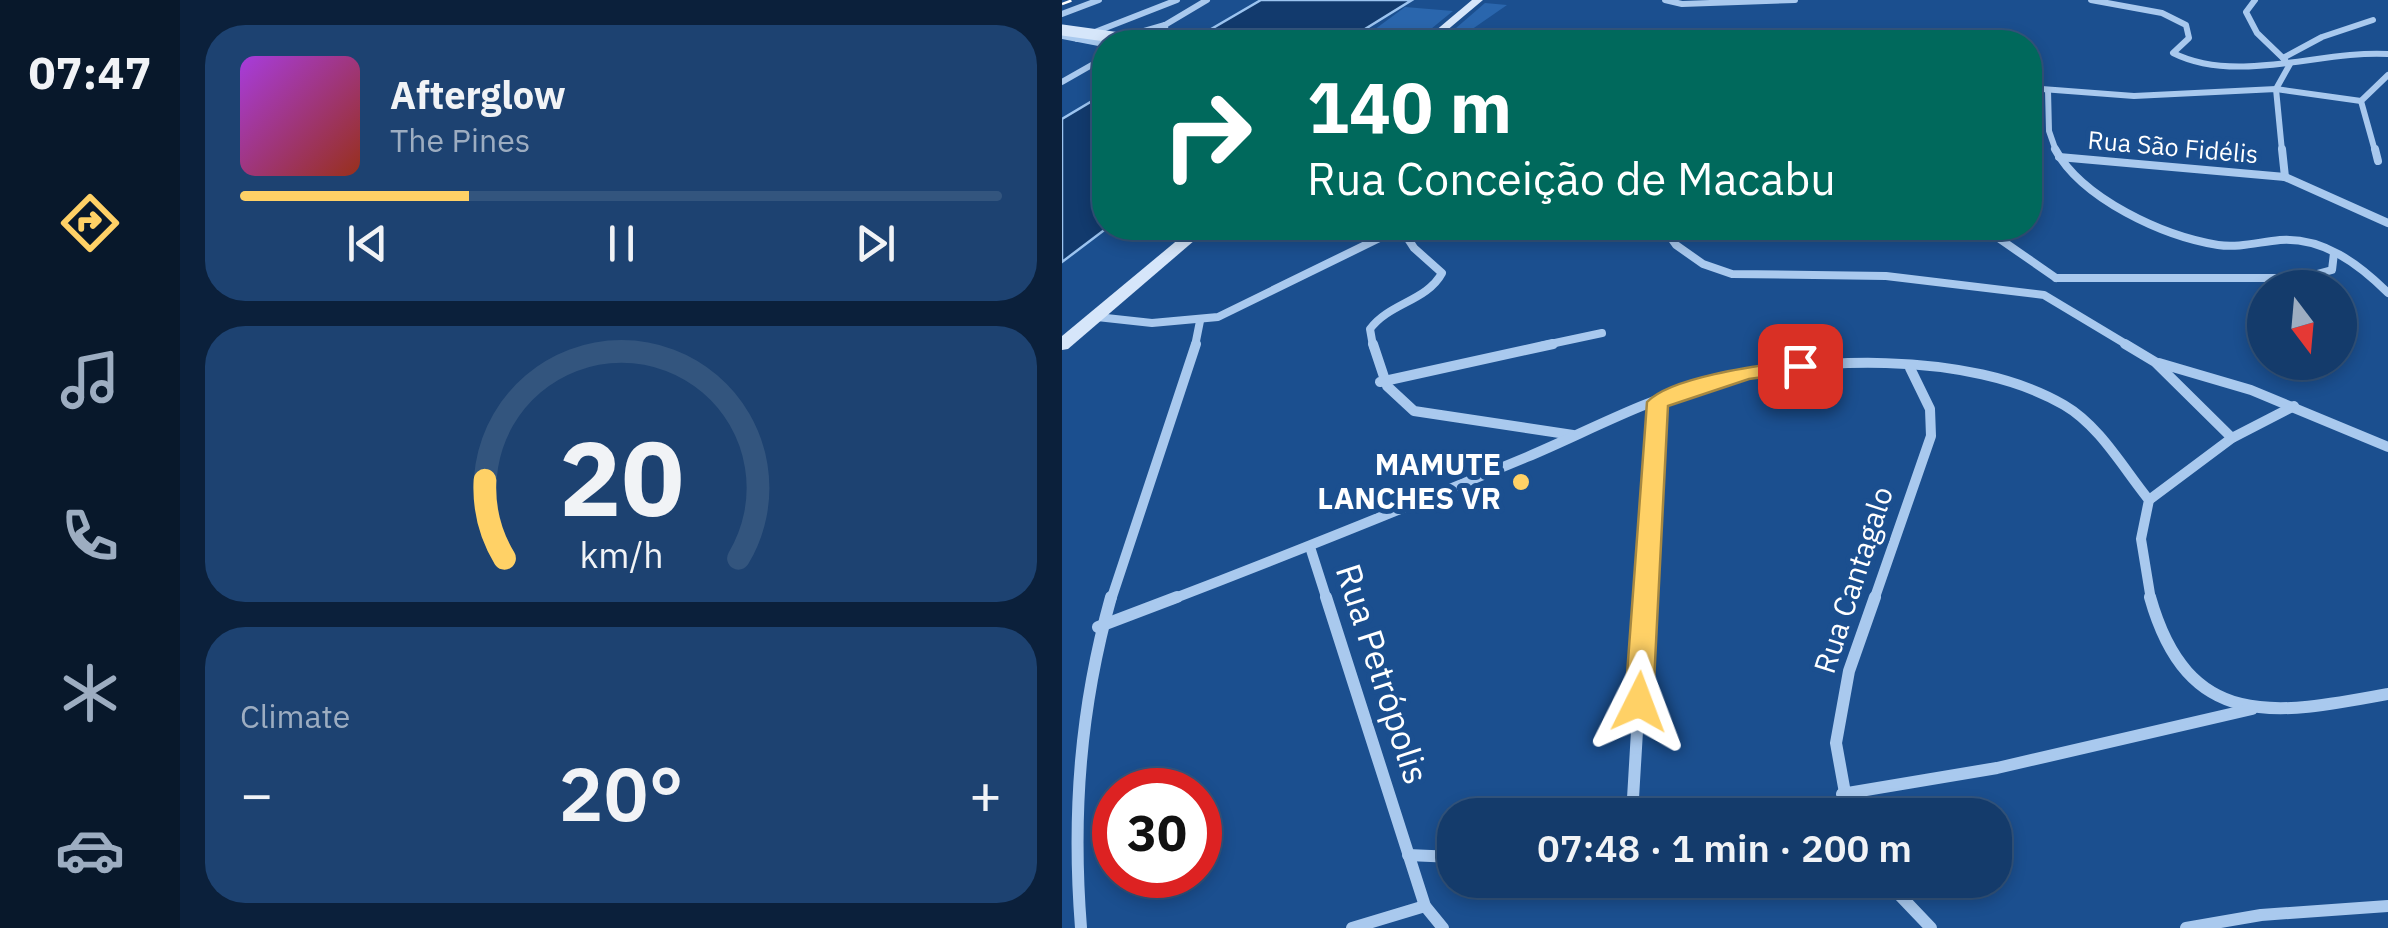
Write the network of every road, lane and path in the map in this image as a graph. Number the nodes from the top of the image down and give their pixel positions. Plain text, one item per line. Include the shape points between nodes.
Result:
1 (1100, 0) edge
2 (1176, 0) edge
3 (1207, 0) edge
4 (1478, 0) edge
5 (1664, 0) edge
6 (1794, 0) edge
7 (2091, 0) edge
8 (2256, 0) edge
9 (1062, 14) edge
10 (2373, 20) dead end
11 (1166, 25) junction
12 (1100, 30) edge
13 (1148, 30) edge
14 (1166, 30) edge
15 (1442, 30) edge
16 (1062, 33) edge
17 (1092, 33) edge
18 (1092, 36) edge
19 (1077, 39) junction
20 (1092, 42) edge
21 (2388, 54) edge
22 (2286, 61) junction
23 (1092, 65) edge
24 (2388, 75) edge
25 (1062, 82) edge
26 (2276, 88) junction
27 (2042, 89) edge
28 (2048, 90) junction
29 (2361, 101) junction
30 (2058, 157) junction
31 (2378, 161) dead end
32 (2285, 177) junction
33 (2388, 223) edge
34 (1188, 240) edge
35 (1377, 240) edge
36 (1409, 240) edge
37 (1672, 240) edge
38 (2001, 240) edge
39 (2334, 253) junction
40 (2056, 278) junction
41 (2388, 294) edge
42 (2044, 295) junction
43 (1097, 318) junction
44 (1200, 321) junction
45 (1602, 333) dead end
46 (1062, 345) edge
47 (2155, 362) junction
48 (1910, 368) junction
49 (1380, 382) junction
50 (1657, 402) junction
51 (2294, 406) junction
52 (1575, 436) junction
53 (2232, 438) junction
54 (2388, 447) edge
55 (2149, 500) junction
56 (1310, 547) junction
57 (1098, 627) junction
58 (2388, 694) edge
59 (2254, 709) junction
60 (1842, 794) junction
61 (1633, 798) edge
62 (1843, 798) edge
63 (1065, 815) edge
64 (1408, 855) junction
65 (1437, 856) edge
66 (1903, 898) edge
67 (1425, 906) junction
68 (2388, 906) edge
69 (1081, 928) edge
70 (1352, 928) edge
71 (1442, 928) edge
72 (1931, 928) edge
73 (2186, 928) edge

1 - 9 street
2 - 12 street
3 - 11 street
4 - 15 main road
5 - 6 street
7 - 22 street via 2186,24 2188,38 2173,53 2181,58
8 - 22 street via 2246,12 2248,22
10 - 22 street via 2322,37
11 - 13 street
11 - 14 street
16 - 18 main road, bridge
16 - 19 street
17 - 19 street
19 - 20 street
21 - 22 street
22 - 26 street
23 - 25 street
24 - 29 street
26 - 28 street via 2134,96
26 - 29 street
26 - 32 street
27 - 28 street
28 - 30 street
29 - 31 street
30 - 32 street, Rua São Fidélis
30 - 39 street via 2091,191 2195,238 2236,246 2288,240
32 - 33 street, Rua São Fidélis
34 - 43 main road
35 - 44 street
36 - 49 street via 1442,274 1429,290 1377,316 1370,330
37 - 42 street via 1703,264 1732,274 1886,276
38 - 40 street
39 - 40 street via 2332,270 2302,278
39 - 41 street
40 - 42 street
42 - 47 street
43 - 44 street
43 - 46 main road
44 - 57 street via 1188,375
45 - 49 street
47 - 51 street
47 - 53 street
48 - 50 street via 1800,366 1700,385
48 - 55 street via 1960,369 2038,388 2096,432
48 - 60 street, Rua Cantagalo via 1928,399 1931,436 1849,672 1836,743
49 - 52 street via 1414,412
50 - 52 street
50 - 61 street
51 - 53 street
51 - 54 street
52 - 56 street
53 - 55 street
55 - 59 street via 2140,524 2142,566 2162,640 2182,668 2212,691
56 - 57 street
56 - 64 street, Rua Petrópolis
57 - 63 street
58 - 59 street via 2302,711
59 - 60 street via 1967,775
60 - 62 street, Rua Cantagalo
63 - 69 street
64 - 65 street
64 - 67 street, Rua Petrópolis
66 - 72 street
67 - 70 street
67 - 71 street, Rua Petrópolis
68 - 73 street

